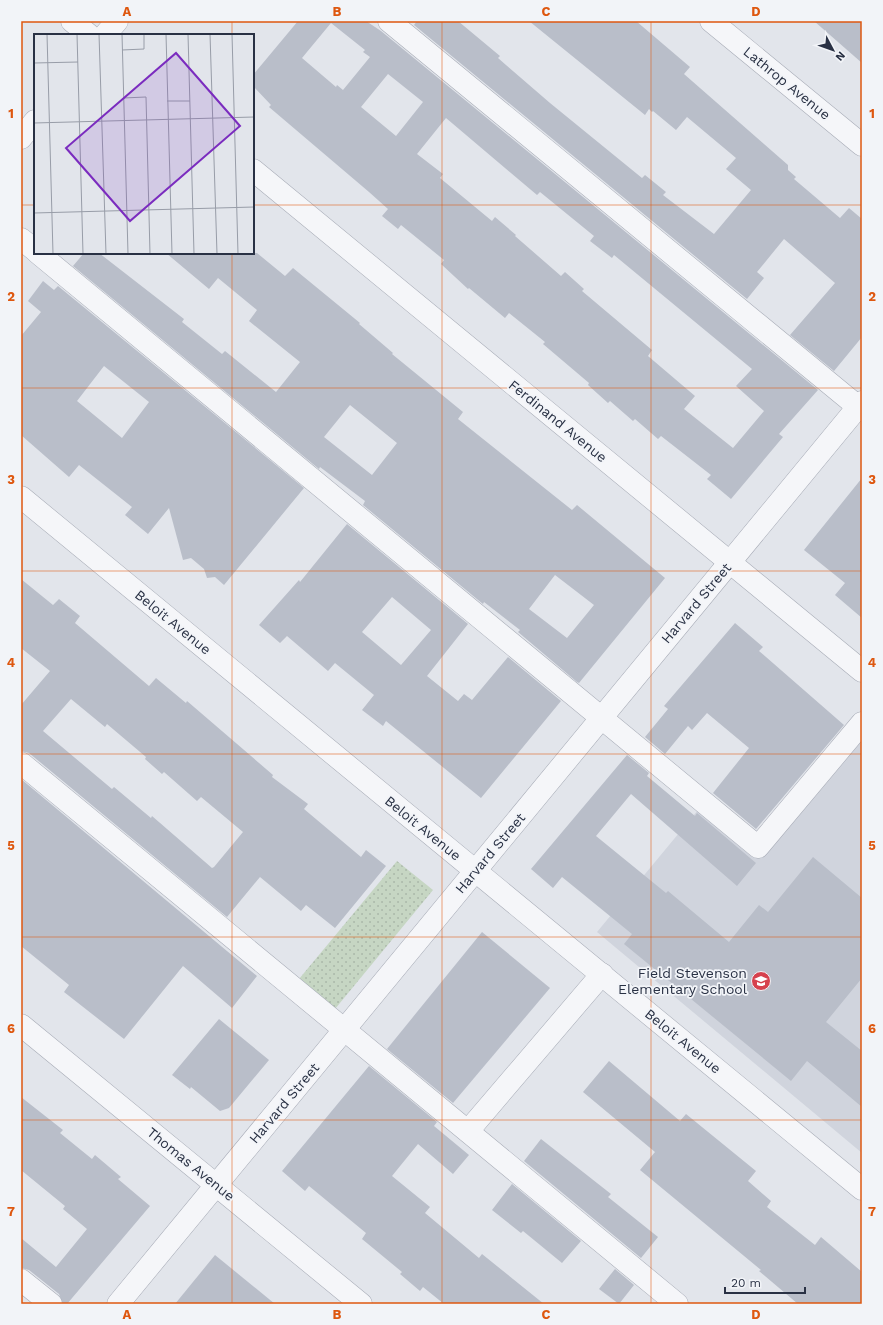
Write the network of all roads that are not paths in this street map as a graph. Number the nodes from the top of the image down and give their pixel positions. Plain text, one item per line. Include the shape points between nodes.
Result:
1 (72, 21) edge
2 (117, 21) edge
3 (389, 21) edge
4 (711, 21) edge
5 (87, 34) edge
6 (106, 34) edge
7 (34, 122) edge
8 (21, 138) edge
9 (862, 145) edge
10 (254, 171) edge
11 (21, 239) edge
12 (34, 249) edge
13 (39, 254) edge
14 (861, 406) edge
15 (21, 497) edge
16 (730, 562) junction
17 (862, 671) edge
18 (601, 717) junction
19 (862, 723) edge
20 (21, 763) edge
21 (475, 871) junction
22 (602, 974) junction
23 (21, 1025) edge
24 (344, 1029) junction
25 (468, 1131) junction
26 (216, 1185) junction
27 (862, 1189) edge
28 (21, 1280) edge
29 (50, 1304) edge
30 (118, 1304) edge
31 (361, 1304) edge
32 (677, 1304) edge

1 - 5 street
2 - 6 street
3 - 14 street
4 - 9 street, Lathrop Avenue
7 - 8 street
10 - 16 street, Ferdinand Avenue
11 - 12 street
13 - 18 street
14 - 16 street, Harvard Street
15 - 21 street, Beloit Avenue
16 - 17 street, Ferdinand Avenue
16 - 18 street, Harvard Street
18 - 19 street via 758,847
18 - 21 street, Harvard Street
20 - 24 street
21 - 22 street, Beloit Avenue
21 - 24 street, Harvard Street
22 - 25 street
22 - 27 street, Beloit Avenue
23 - 26 street, Thomas Avenue
24 - 25 street
24 - 26 street, Harvard Street
25 - 32 street
26 - 30 street, Harvard Street
26 - 31 street, Thomas Avenue
28 - 29 street

